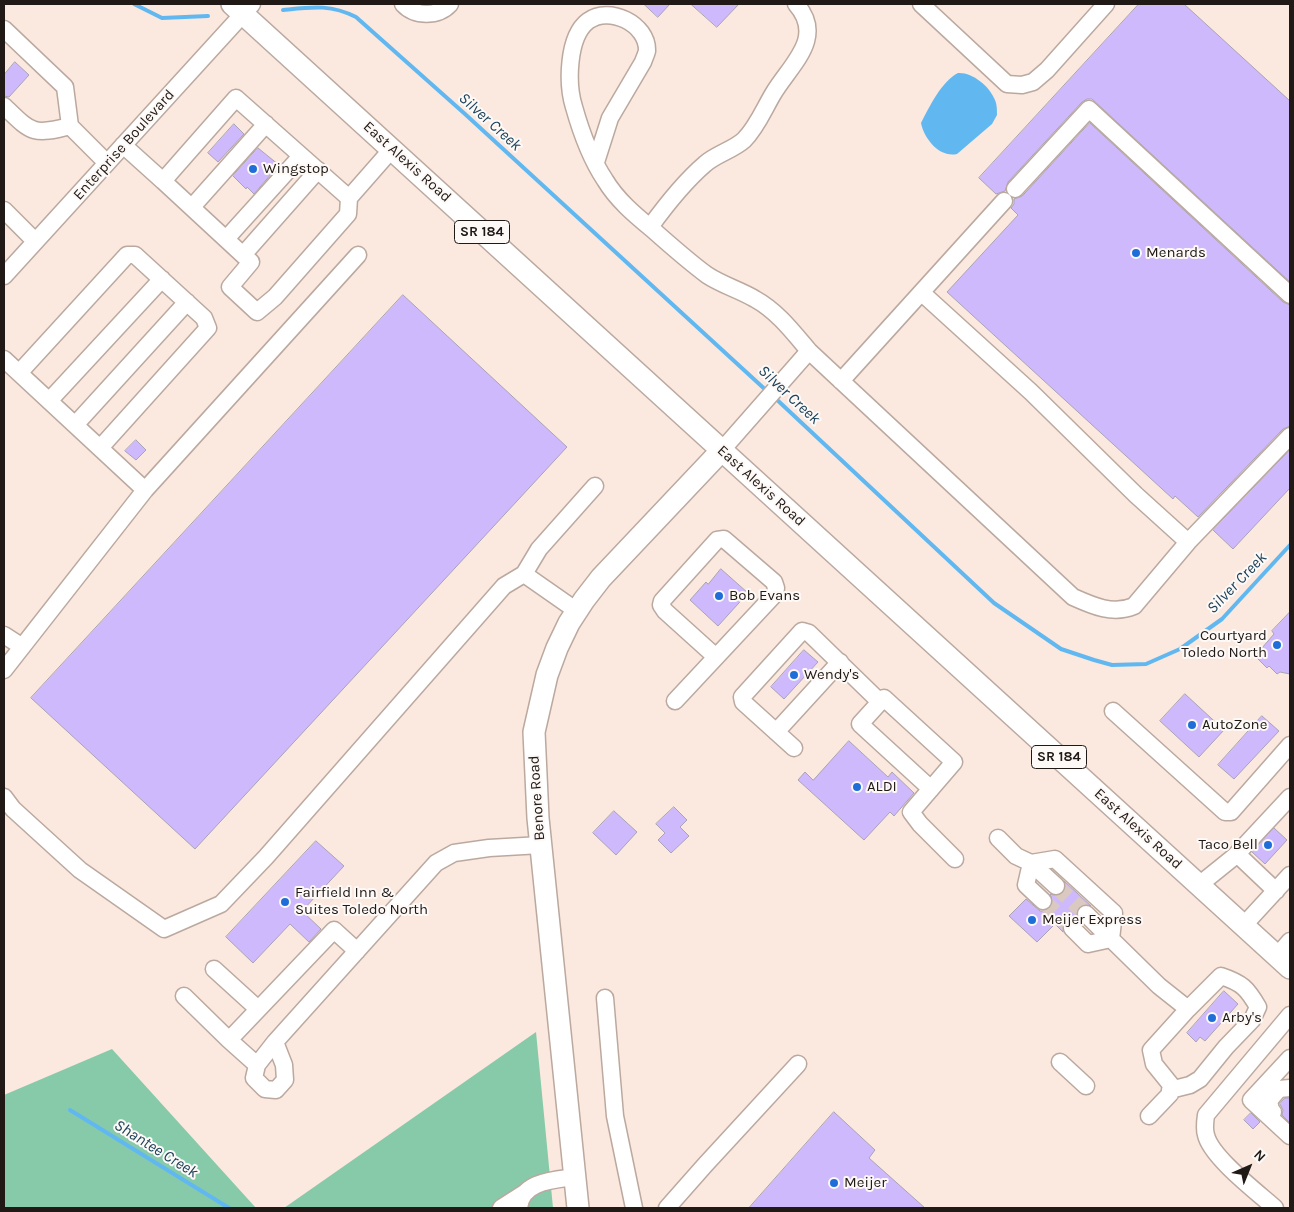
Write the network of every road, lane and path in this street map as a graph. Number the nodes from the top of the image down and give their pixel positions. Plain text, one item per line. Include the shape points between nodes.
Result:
1 (403, 4) edge
2 (450, 4) edge
3 (796, 4) edge
4 (921, 4) edge
5 (1106, 4) edge
6 (243, 7) edge
7 (4, 29) edge
8 (4, 106) edge
9 (266, 124) junction
10 (70, 126) junction
11 (123, 145) junction
12 (392, 149) junction
13 (302, 156) junction
14 (596, 162) junction
15 (107, 163) junction
16 (318, 170) junction
17 (163, 181) junction
18 (1015, 189) dead end
19 (1004, 201) dead end
20 (349, 203) junction
21 (192, 207) junction
22 (4, 210) edge
23 (650, 228) junction
24 (226, 239) junction
25 (36, 241) junction
26 (358, 255) dead end
27 (247, 258) junction
28 (4, 276) edge
29 (162, 279) junction
30 (922, 293) junction
31 (1290, 296) edge
32 (187, 302) junction
33 (809, 351) junction
34 (4, 359) edge
35 (19, 373) junction
36 (841, 381) junction
37 (50, 402) junction
38 (75, 425) junction
39 (1290, 436) edge
40 (100, 448) junction
41 (722, 450) junction
42 (595, 486) dead end
43 (145, 490) junction
44 (1188, 542) junction
45 (524, 574) junction
46 (577, 611) junction
47 (4, 635) edge
48 (21, 646) junction
49 (716, 657) junction
50 (840, 662) junction
51 (4, 670) edge
52 (676, 701) dead end
53 (880, 702) junction
54 (1113, 711) dead end
55 (776, 732) junction
56 (1290, 745) edge
57 (794, 748) dead end
58 (931, 789) junction
59 (4, 797) edge
60 (1290, 797) edge
61 (998, 838) dead end
62 (540, 845) junction
63 (1237, 854) junction
64 (955, 859) dead end
65 (1031, 863) junction
66 (1290, 875) edge
67 (1199, 884) junction
68 (1056, 886) tunnel mouth
69 (1276, 890) junction
70 (1043, 901) tunnel mouth
71 (1086, 914) tunnel mouth
72 (1244, 926) junction
73 (1072, 928) tunnel mouth
74 (1111, 939) junction
75 (357, 951) junction
76 (1286, 955) edge
77 (214, 969) dead end
78 (184, 996) dead end
79 (605, 998) dead end
80 (1188, 1008) junction
81 (258, 1009) junction
82 (1290, 1016) edge
83 (229, 1040) junction
84 (275, 1042) junction
85 (1290, 1058) edge
86 (1060, 1062) dead end
87 (798, 1064) dead end
88 (257, 1065) junction
89 (1290, 1074) edge
90 (1086, 1086) dead end
91 (1284, 1089) edge
92 (1170, 1090) junction
93 (1273, 1112) dead end
94 (1149, 1116) dead end
95 (1290, 1136) edge
96 (575, 1177) junction
97 (526, 1192) junction
98 (501, 1208) edge
99 (519, 1208) edge
100 (578, 1208) edge
101 (634, 1208) edge
102 (667, 1208) edge
103 (1275, 1208) edge

1 - 2 street via 419,13 436,13
3 - 23 street via 802,11 807,28 806,46 750,133 743,141 706,163 670,200
4 - 5 street via 1007,84 1022,85 1033,82 1047,70
6 - 11 street, Enterprise Boulevard
6 - 12 main road, East Alexis Road / SR 184
7 - 10 street via 65,87
8 - 10 street via 28,128 38,131
9 - 13 street
9 - 17 street via 236,98
9 - 21 street
10 - 15 street
11 - 15 street, Enterprise Boulevard
11 - 17 street
12 - 20 street
12 - 41 main road, East Alexis Road / SR 184
13 - 16 street
13 - 24 street
14 - 14 street via 573,106 569,84 571,58 581,29 588,21 598,16 610,16 622,18 633,25 641,34 647,52 610,118
14 - 23 street via 605,181
15 - 25 street, Enterprise Boulevard
16 - 20 street
16 - 27 street
17 - 21 street
18 - 31 street via 1088,109
19 - 30 street
20 - 27 street via 260,299 253,299 244,288 250,270
20 - 27 street via 348,214 257,312 230,287
21 - 24 street
22 - 25 street
23 - 33 street via 709,276 756,300 782,319
24 - 27 street
25 - 28 street, Enterprise Boulevard
26 - 43 street
29 - 32 street
29 - 35 street via 135,255 127,255
29 - 37 street
30 - 36 street
30 - 44 street
32 - 38 street
32 - 40 street via 204,318 208,328
33 - 36 street
33 - 41 street
34 - 35 street
35 - 37 street
36 - 44 street via 1074,597 1108,610 1134,606
37 - 38 street
38 - 40 street
39 - 44 street
40 - 43 street
41 - 46 main road, Benore Road via 601,578
41 - 67 main road, East Alexis Road / SR 184
42 - 45 street via 539,548
43 - 48 street
45 - 46 street
45 - 59 street via 504,586 266,857 220,904 164,929 80,870
46 - 62 main road, Benore Road via 547,675 534,732
47 - 48 street
48 - 51 street
49 - 49 street via 775,594 776,588 774,582 724,539 717,540 662,601 666,611
49 - 52 street
50 - 53 street
50 - 55 street
50 - 55 street via 809,633 802,632 742,697 743,702
53 - 58 street via 860,724
53 - 58 street via 884,698 954,762
54 - 56 street via 1225,812 1231,812
55 - 57 street
58 - 64 street via 911,812
60 - 63 street
61 - 65 street via 1016,856
62 - 75 street via 454,853 436,863
62 - 96 main road, Benore Road
63 - 67 street
63 - 69 street
65 - 68 street
65 - 70 street via 1026,885
65 - 74 street via 1055,859 1114,914
66 - 69 street
67 - 72 main road, East Alexis Road / SR 184
69 - 72 street
71 - 74 street
72 - 76 main road, East Alexis Road / SR 184
73 - 74 street via 1088,944
74 - 80 street via 1159,986
75 - 81 street via 334,930
75 - 84 street
77 - 81 street
78 - 83 street
79 - 101 street via 615,1116
80 - 92 street via 1151,1050 1154,1064 1171,1084
80 - 92 street via 1221,976 1237,981 1249,991 1258,1007 1252,1020 1226,1046 1200,1080
81 - 83 street
82 - 103 street via 1206,1115 1205,1124 1205,1134 1211,1147
83 - 88 street
84 - 88 street
84 - 88 street via 284,1065 285,1080 276,1090 265,1089 254,1078
85 - 95 street via 1251,1100
86 - 90 street
87 - 102 street
89 - 91 street via 1282,1079
91 - 93 street via 1268,1101
92 - 94 street via 1170,1094
96 - 97 street via 541,1182
96 - 100 main road, Benore Road
97 - 98 street
97 - 99 street

